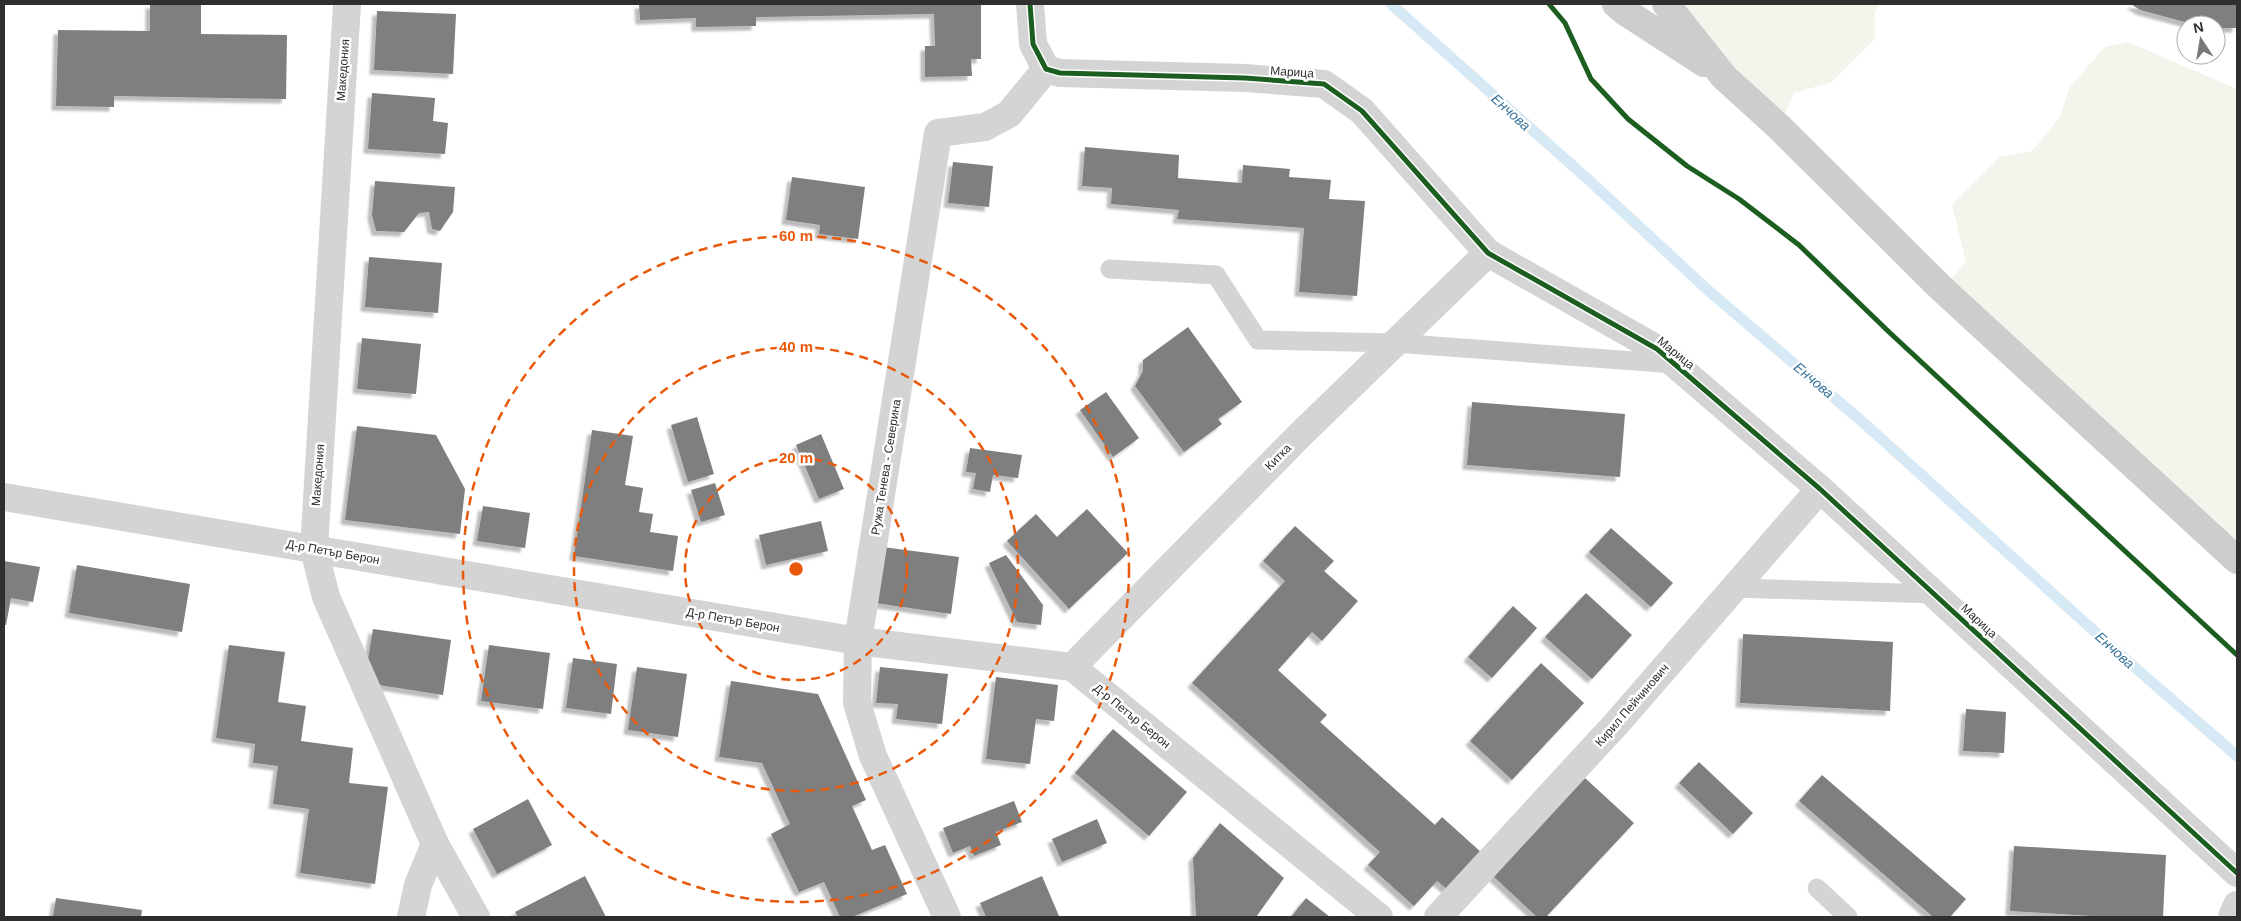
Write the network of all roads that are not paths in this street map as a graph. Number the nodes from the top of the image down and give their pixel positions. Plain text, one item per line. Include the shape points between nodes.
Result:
1 (347, 4) edge
2 (1030, 4) edge
3 (1616, 4) edge
4 (1666, 4) edge
5 (1046, 69) junction
6 (1724, 77) junction
7 (1488, 253) junction
8 (1110, 270) dead end
9 (1395, 343) junction
10 (1676, 364) junction
11 (1820, 489) junction
12 (4, 497) edge
13 (314, 548) junction
14 (2237, 560) edge
15 (1734, 588) junction
16 (1935, 594) junction
17 (858, 641) junction
18 (1072, 667) junction
19 (435, 844) junction
20 (2237, 873) edge
21 (1817, 888) dead end
22 (2237, 905) edge
23 (411, 917) edge
24 (476, 917) edge
25 (947, 917) edge
26 (1379, 917) edge
27 (1438, 917) edge
28 (1848, 917) edge
29 (2232, 917) edge

1 - 13 street, Македония
2 - 5 street via 1033,44
3 - 6 main road
4 - 6 main road
5 - 7 street, Марица via 1060,73 1245,78 1324,84 1362,111
5 - 17 street, Ружа Тенева - Северина via 1010,114 985,127 938,133
6 - 14 main road via 1942,289
7 - 9 street, Китка
7 - 10 street, Марица via 1658,349
8 - 9 lane via 1216,275 1258,340
9 - 10 lane
9 - 18 street, Китка
10 - 11 street, Марица
11 - 15 street, Кирил Пейчинович
11 - 16 street, Марица
12 - 13 street, Д-р Петър Берон
13 - 17 street, Д-р Петър Берон
13 - 19 street, Македония via 326,597
15 - 16 lane
15 - 27 street, Кирил Пейчинович via 1616,724
16 - 20 street, Марица
17 - 18 street, Д-р Петър Берон
17 - 25 street, Ружа Тенева - Северина via 857,703 873,756
18 - 26 street, Д-р Петър Берон
19 - 23 street via 418,885
19 - 24 street, Македония
21 - 28 lane
22 - 29 street

